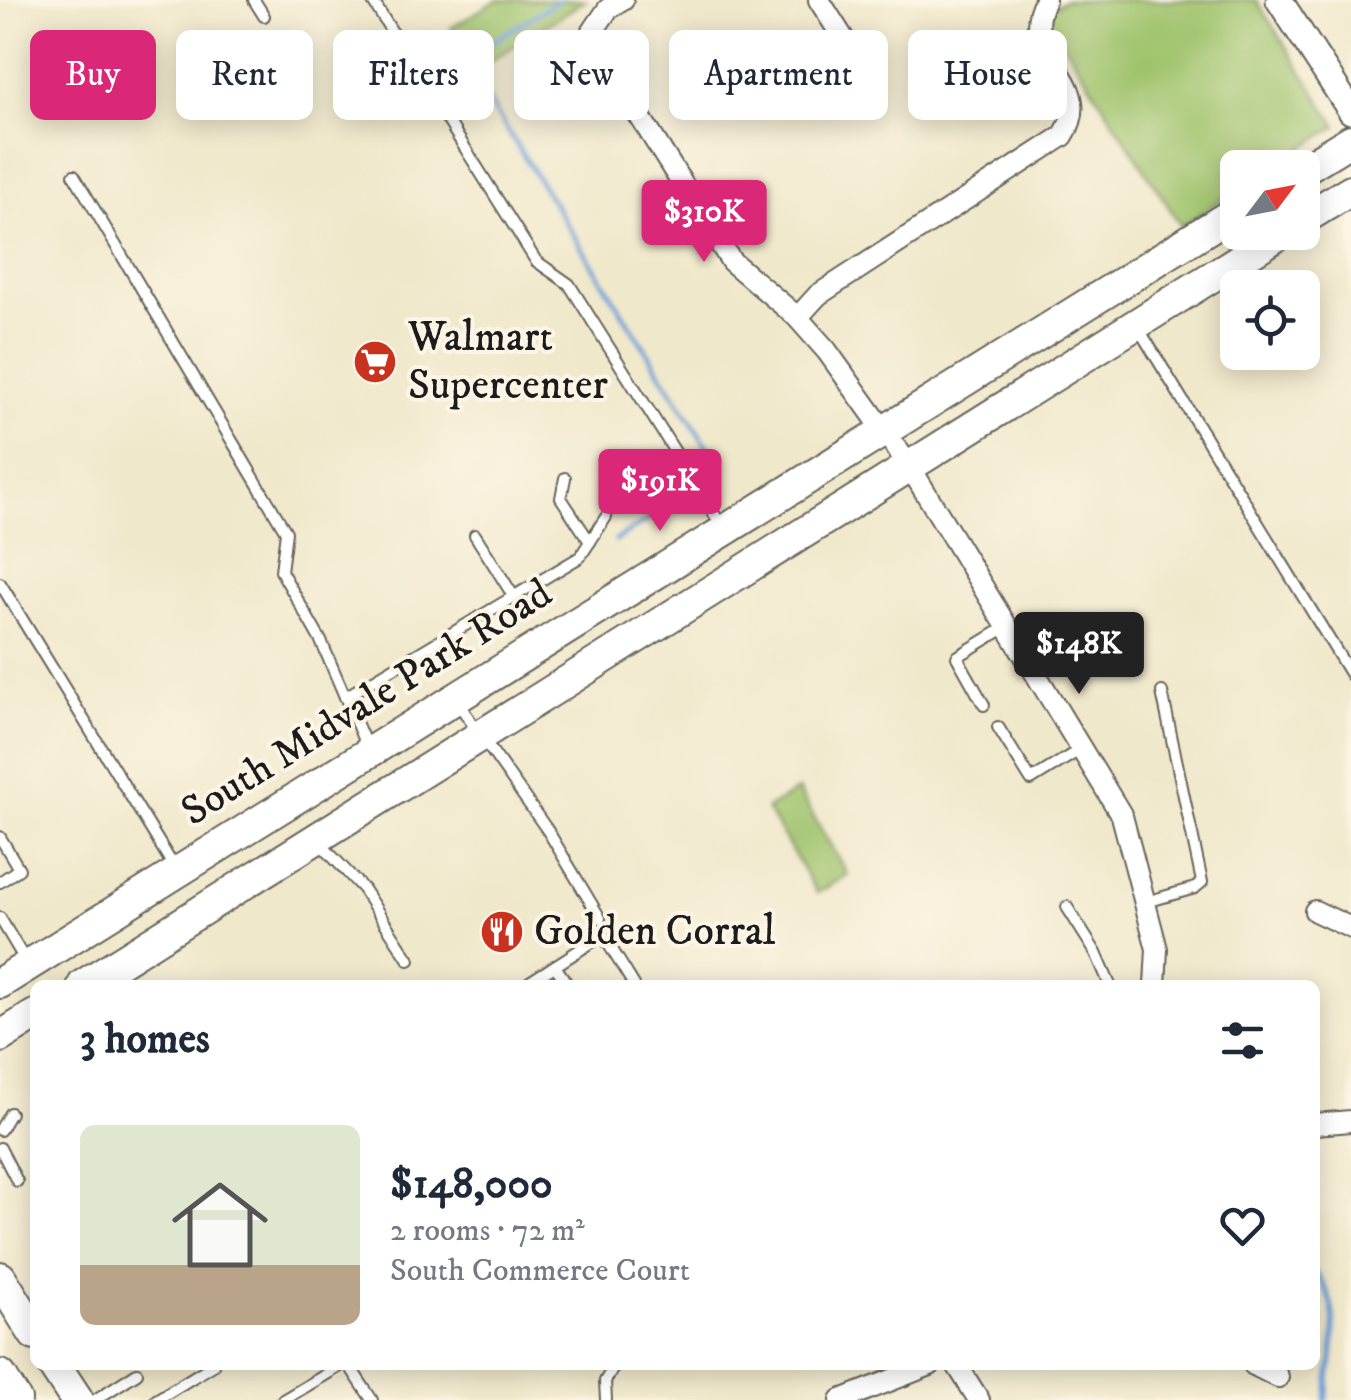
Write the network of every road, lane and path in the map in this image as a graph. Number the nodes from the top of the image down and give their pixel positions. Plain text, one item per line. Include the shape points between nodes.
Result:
1 (254, 0) edge
2 (372, 0) edge
3 (623, 0) edge
4 (819, 0) edge
5 (1045, 0) edge
6 (1284, 2) edge
7 (264, 16) dead end
8 (838, 30) edge
9 (1351, 111) edge
10 (1351, 140) edge
11 (1320, 159) edge
12 (74, 175) dead end
13 (1351, 190) edge
14 (1320, 209) edge
15 (1220, 222) edge
16 (1255, 250) edge
17 (798, 317) junction
18 (1136, 325) junction
19 (895, 448) junction
20 (564, 478) dead end
21 (606, 516) dead end
22 (724, 529) junction
23 (475, 535) dead end
24 (590, 542) junction
25 (0, 582) edge
26 (514, 597) junction
27 (1007, 627) junction
28 (1351, 675) edge
29 (1162, 692) dead end
30 (345, 698) junction
31 (455, 698) junction
32 (984, 705) dead end
33 (998, 727) dead end
34 (480, 736) junction
35 (1081, 748) junction
36 (369, 752) junction
37 (0, 837) edge
38 (316, 839) junction
39 (178, 872) junction
40 (0, 882) edge
41 (1144, 903) junction
42 (1067, 907) dead end
43 (1314, 911) dead end
44 (0, 918) edge
45 (600, 918) dead end
46 (1351, 928) edge
47 (409, 960) dead end
48 (28, 965) junction
49 (556, 966) junction
50 (99, 980) edge
51 (533, 980) edge
52 (565, 980) edge
53 (631, 980) edge
54 (1108, 980) edge
55 (1156, 980) edge
56 (0, 984) edge
57 (30, 1019) edge
58 (0, 1037) edge
59 (10, 1113) dead end
60 (1351, 1120) edge
61 (1320, 1123) edge
62 (0, 1130) edge
63 (0, 1148) edge
64 (17, 1181) dead end
65 (0, 1278) edge
66 (30, 1319) edge
67 (57, 1370) edge
68 (205, 1370) edge
69 (325, 1370) edge
70 (350, 1370) edge
71 (612, 1370) edge
72 (913, 1370) edge
73 (960, 1370) edge
74 (1264, 1370) edge
75 (137, 1374) dead end
76 (0, 1376) edge
77 (1278, 1377) dead end
78 (14, 1400) edge
79 (76, 1400) edge
80 (96, 1400) edge
81 (156, 1400) edge
82 (283, 1400) edge
83 (372, 1400) edge
84 (606, 1400) edge
85 (842, 1400) edge
86 (979, 1400) edge

1 - 7 lane
2 - 22 lane via 536,261 570,284
3 - 17 street via 592,31 608,66 731,261
4 - 8 street
5 - 17 street via 1037,29 1074,104 1063,136 818,294
6 - 9 street
10 - 11 main road
12 - 30 lane via 286,532 281,571
13 - 14 main road
15 - 19 main road, South Midvale Park Road
16 - 18 main road, South Midvale Park Road
17 - 19 street
18 - 19 main road, South Midvale Park Road
18 - 28 lane
19 - 22 main road, South Midvale Park Road
19 - 27 street
19 - 34 main road, South Midvale Park Road
20 - 24 lane via 561,498
21 - 24 lane
22 - 31 main road, South Midvale Park Road
23 - 26 lane
24 - 26 lane via 580,558
25 - 39 lane
26 - 30 lane
27 - 32 lane via 957,658
27 - 35 street
29 - 41 lane via 1202,882
30 - 36 lane
31 - 34 lane
31 - 36 main road, South Midvale Park Road
33 - 35 lane via 1031,780
34 - 38 main road, South Midvale Park Road
34 - 45 lane via 548,830
35 - 41 street via 1122,816
36 - 39 main road, South Midvale Park Road
37 - 40 lane via 18,868
38 - 47 lane via 363,889
38 - 50 main road, South Midvale Park Road
39 - 48 main road, South Midvale Park Road
41 - 55 street via 1157,949
42 - 54 lane
43 - 46 street
44 - 48 lane
48 - 56 main road, South Midvale Park Road
49 - 51 lane
49 - 52 lane
49 - 53 lane via 603,935
57 - 58 main road
59 - 62 lane
60 - 61 street
63 - 64 lane
65 - 66 main road
67 - 79 main road
68 - 81 lane
69 - 82 lane
70 - 83 lane
71 - 84 lane
72 - 85 street
73 - 86 street
74 - 77 street
75 - 80 lane
76 - 78 main road

